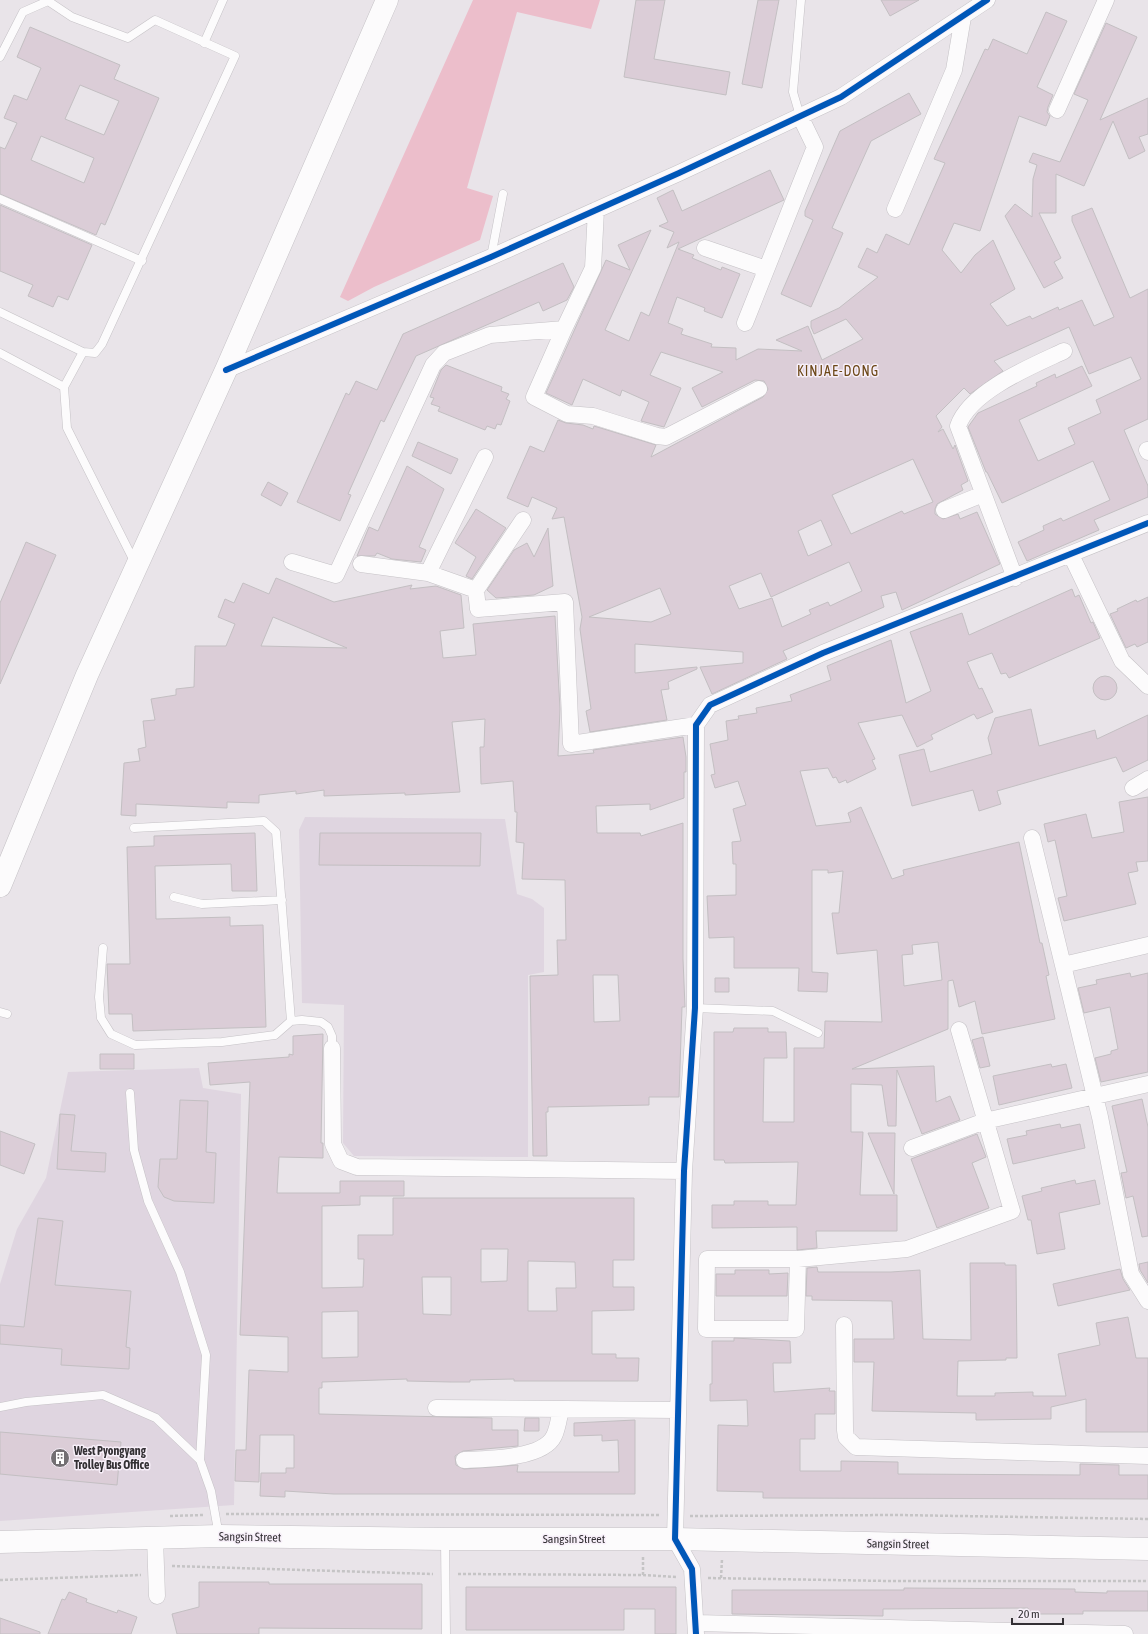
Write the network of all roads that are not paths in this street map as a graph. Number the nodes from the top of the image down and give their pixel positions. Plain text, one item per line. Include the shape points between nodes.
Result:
1 (223, 0) edge
2 (387, 0) edge
3 (801, 0) edge
4 (987, 0) edge
5 (1106, 0) edge
6 (963, 17) junction
7 (204, 42) junction
8 (0, 57) edge
9 (1057, 110) dead end
10 (800, 116) junction
11 (503, 194) dead end
12 (0, 199) edge
13 (895, 209) dead end
14 (596, 210) junction
15 (705, 248) dead end
16 (491, 257) junction
17 (142, 261) junction
18 (766, 269) junction
19 (0, 312) edge
20 (745, 323) dead end
21 (564, 329) junction
22 (1064, 350) dead end
23 (83, 352) junction
24 (0, 353) edge
25 (226, 370) junction
26 (64, 387) junction
27 (759, 389) dead end
28 (485, 457) dead end
29 (983, 494) junction
30 (944, 510) dead end
31 (523, 520) dead end
32 (1148, 524) edge
33 (1071, 555) junction
34 (292, 562) dead end
35 (361, 564) dead end
36 (137, 566) junction
37 (428, 573) junction
38 (1015, 578) junction
39 (476, 590) junction
40 (1141, 671) edge
41 (1148, 686) edge
42 (696, 725) junction
43 (1148, 779) edge
44 (1133, 788) dead end
45 (134, 828) dead end
46 (1032, 838) dead end
47 (1, 878) edge
48 (174, 897) dead end
49 (282, 900) junction
50 (1148, 945) edge
51 (103, 948) dead end
52 (1063, 965) junction
53 (694, 1008) junction
54 (291, 1021) junction
55 (959, 1030) dead end
56 (818, 1033) dead end
57 (332, 1048) joint
58 (1148, 1084) edge
59 (130, 1094) dead end
60 (1095, 1095) junction
61 (985, 1121) junction
62 (912, 1148) dead end
63 (684, 1171) junction
64 (798, 1259) junction
65 (1148, 1302) edge
66 (844, 1325) dead end
67 (0, 1407) edge
68 (436, 1408) dead end
69 (561, 1409) junction
70 (678, 1410) junction
71 (1148, 1456) edge
72 (200, 1460) junction
73 (464, 1460) dead end
74 (219, 1536) junction
75 (155, 1538) junction
76 (675, 1538) junction
77 (445, 1539) junction
78 (0, 1542) edge
79 (1148, 1549) edge
80 (157, 1596) dead end
81 (696, 1629) edge
82 (881, 1631) edge
83 (982, 1632) edge
84 (446, 1634) edge
85 (1125, 1634) edge

1 - 7 lane
2 - 25 main road
3 - 10 lane via 793,92
4 - 6 street
5 - 9 street
6 - 10 street via 841,97
6 - 13 street via 954,70
7 - 8 lane via 155,20 128,38 72,17 48,1 23,12
7 - 17 lane via 235,56
10 - 14 street
10 - 18 street via 815,147
11 - 16 lane
12 - 17 lane
14 - 16 street
14 - 21 street via 593,268
15 - 18 street
16 - 25 street
17 - 23 lane via 102,344 95,353
18 - 20 street
19 - 23 lane
21 - 27 street via 534,397 567,414 593,416 666,437
21 - 34 street via 490,335 444,353 434,365 336,575
22 - 29 street via 1011,376 974,402 961,417 958,426
23 - 26 lane
24 - 26 lane
25 - 36 main road
26 - 36 lane via 67,428
28 - 37 street
29 - 30 street
29 - 38 street
31 - 39 street
32 - 33 street
33 - 38 street
33 - 40 street via 1122,661
35 - 37 street
36 - 47 main road
37 - 39 street
38 - 42 street via 823,654 710,705
39 - 42 street via 478,609 565,602 571,744
40 - 41 street
42 - 53 street
43 - 44 street
45 - 49 lane via 264,821 276,832
46 - 52 street
48 - 49 lane via 202,904
49 - 54 lane
50 - 52 street
51 - 54 lane via 99,997 101,1018 111,1034 135,1045 222,1042 275,1035
52 - 60 street
53 - 56 lane via 773,1011
53 - 63 street
54 - 57 lane via 321,1022 328,1027 332,1036
55 - 61 street
57 - 63 street via 333,1144 341,1161 351,1165
58 - 60 street
59 - 72 lane via 134,1150 148,1201 180,1272 206,1355
60 - 61 street
60 - 65 street via 1131,1274
61 - 62 street
61 - 64 street via 1012,1211 907,1249
63 - 70 street
64 - 64 street via 707,1258 706,1329 796,1329
66 - 71 street via 844,1430 846,1437 856,1447
67 - 72 lane via 103,1395 156,1418
68 - 69 street
69 - 70 street
69 - 73 street via 554,1437 540,1449 510,1457
70 - 76 street
72 - 74 lane via 210,1491
74 - 75 main road, Sangsin Street
74 - 77 main road, Sangsin Street
75 - 78 main road, Sangsin Street
75 - 80 street
76 - 77 main road, Sangsin Street
76 - 79 main road, Sangsin Street
76 - 81 street via 692,1569
77 - 84 lane
81 - 82 street
82 - 83 street
83 - 85 street

